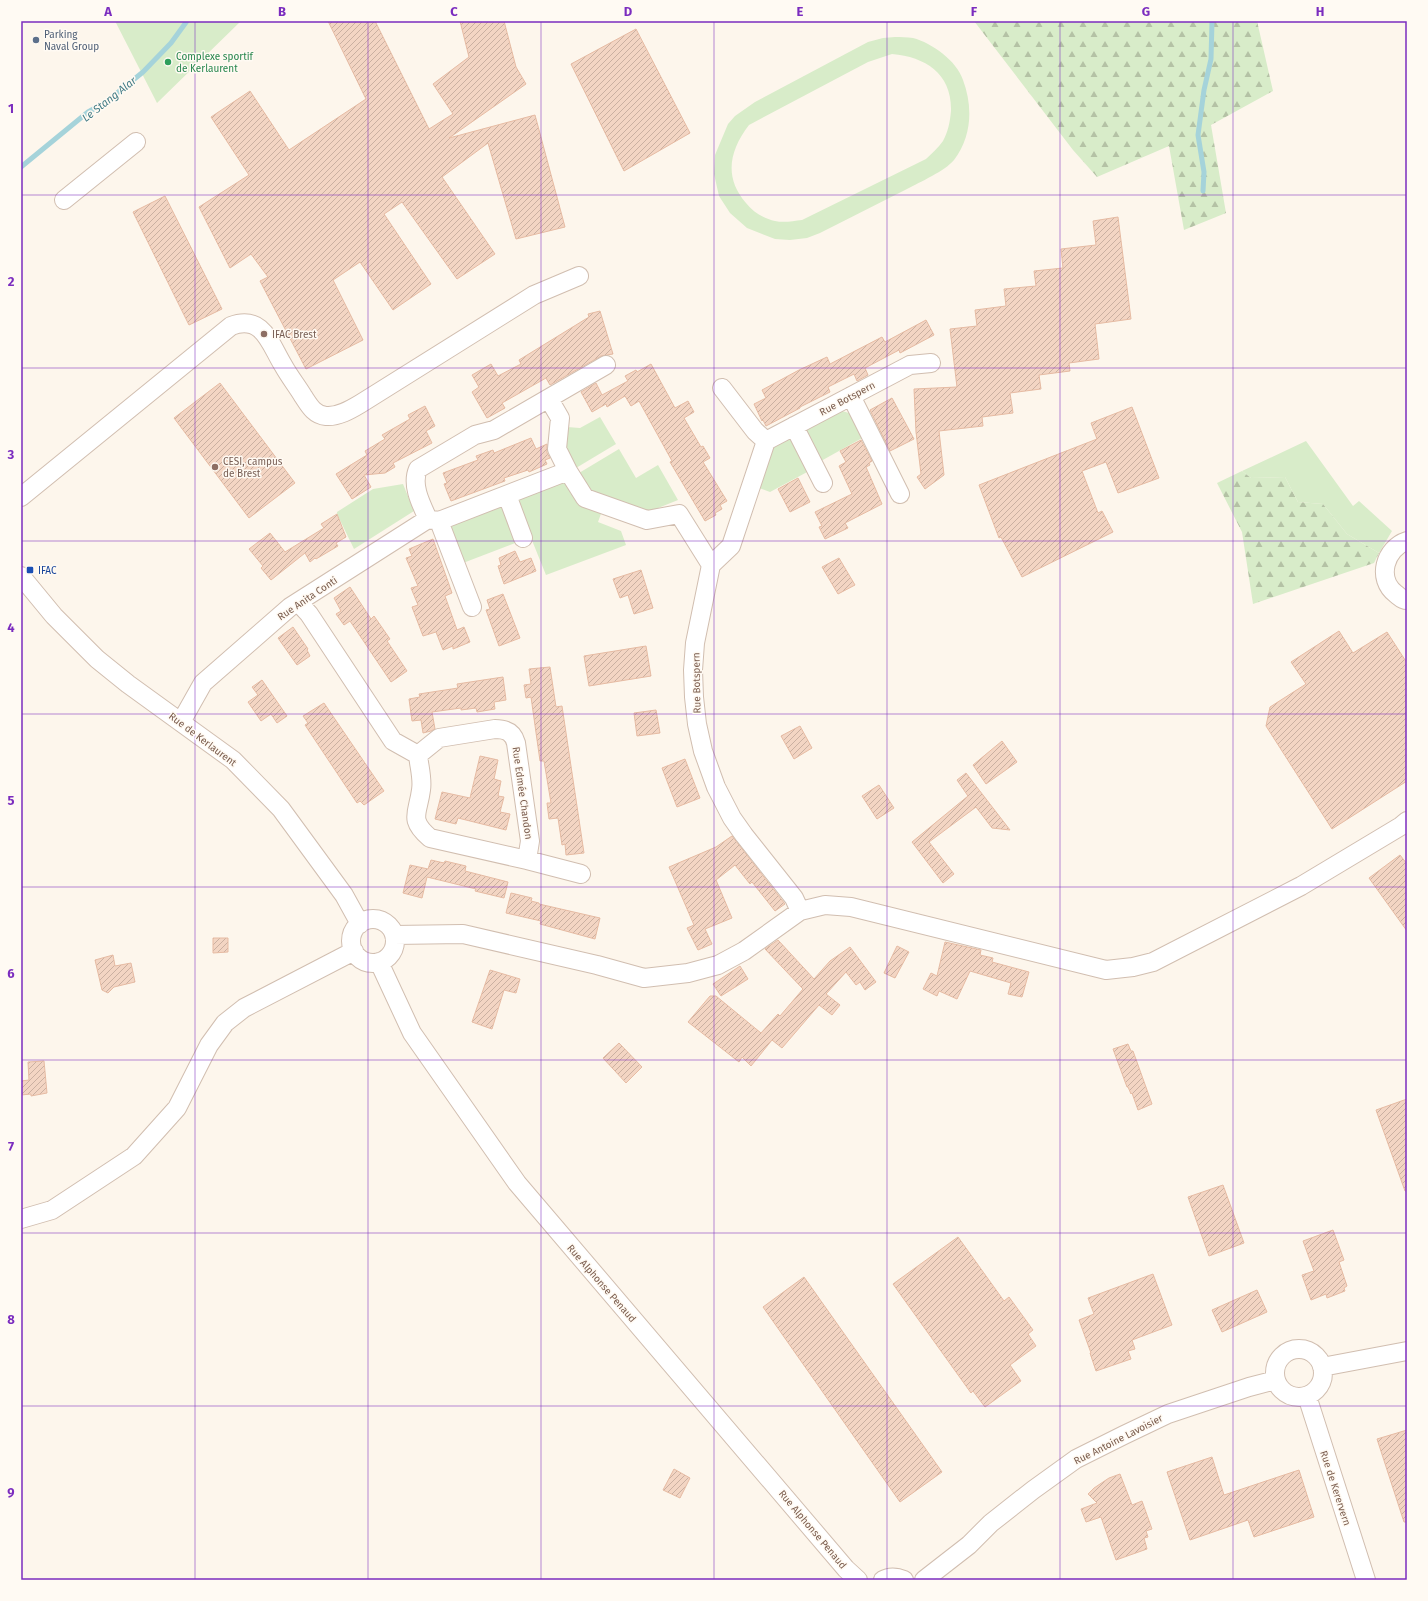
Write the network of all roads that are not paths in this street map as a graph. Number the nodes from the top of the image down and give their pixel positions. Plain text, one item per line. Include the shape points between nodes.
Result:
1 (136, 142) dead end
2 (64, 200) dead end
3 (579, 276) dead end
4 (931, 363) dead end
5 (606, 366) dead end
6 (722, 388) dead end
7 (851, 396) junction
8 (549, 399) junction
9 (794, 426) junction
10 (766, 441) junction
11 (568, 471) junction
12 (823, 483) dead end
13 (900, 494) dead end
14 (507, 495) junction
15 (21, 497) edge
16 (434, 520) junction
17 (523, 538) dead end
18 (1407, 541) edge
19 (711, 565) junction
20 (21, 576) edge
21 (1407, 600) edge
22 (298, 602) junction
23 (472, 607) dead end
24 (181, 722) junction
25 (418, 755) junction
26 (1407, 821) edge
27 (527, 860) junction
28 (581, 874) dead end
29 (800, 910) junction
30 (360, 924) junction
31 (394, 935) junction
32 (355, 953) junction
33 (380, 962) junction
34 (21, 1219) edge
35 (1407, 1351) edge
36 (1322, 1367) junction
37 (1276, 1380) junction
38 (1307, 1396) junction
39 (858, 1580) edge
40 (883, 1580) edge
41 (904, 1580) edge
42 (924, 1580) edge
43 (1366, 1580) edge

1 - 2 street
3 - 15 street via 534,295 341,414 325,416 313,410 264,332 250,324 231,326
4 - 7 street, Rue Botspern via 910,365
5 - 8 street
6 - 10 street via 755,431
7 - 9 street, Rue Botspern
7 - 13 street
8 - 11 street via 560,418 557,449
8 - 16 street via 494,430 475,435 418,469 415,483
9 - 10 street, Rue Botspern
9 - 12 street
10 - 19 street via 731,546
11 - 14 street, Rue Anita Conti
11 - 19 street via 585,498 647,520 679,514
14 - 16 street, Rue Anita Conti
14 - 17 street
16 - 22 street, Rue Anita Conti
16 - 23 street
18 - 21 street via 1394,548 1386,561 1385,576 1391,590
19 - 29 street, Rue Botspern via 695,643 693,670 695,711 703,751 716,787 732,818 794,898
20 - 24 street, Rue de Kerlaurent via 54,616 97,659
22 - 24 street, Rue Anita Conti via 203,683
22 - 25 street via 309,614 394,741
24 - 30 street, Rue de Kerlaurent via 232,760 281,809 344,895
25 - 27 street via 421,789 415,815 420,829 430,838
25 - 27 street, Rue Edmée Chandon via 439,738 495,729 509,732 516,744 529,833
26 - 29 street via 1301,886 1154,962 1133,967 1106,970 851,907 825,905
27 - 28 street
29 - 31 street via 744,951 718,965 688,973 644,978 463,934
30 - 31 street via 366,920 380,920
30 - 32 street via 352,936
31 - 33 street via 394,948 391,954
32 - 33 street via 367,962
32 - 34 street via 244,1008 225,1023 209,1045 177,1108 134,1156 52,1210
33 - 39 street, Rue Alphonse Penaud via 412,1033 517,1183
35 - 36 street
36 - 37 street via 1319,1360 1308,1350 1292,1349 1279,1358 1274,1372
36 - 38 street via 1322,1381
37 - 38 street via 1279,1387 1291,1396
37 - 42 street, Rue Antoine Lavoisier via 1168,1414 1076,1460 991,1523 969,1546
38 - 43 street, Rue de Kerervern
40 - 41 street via 896,1577

